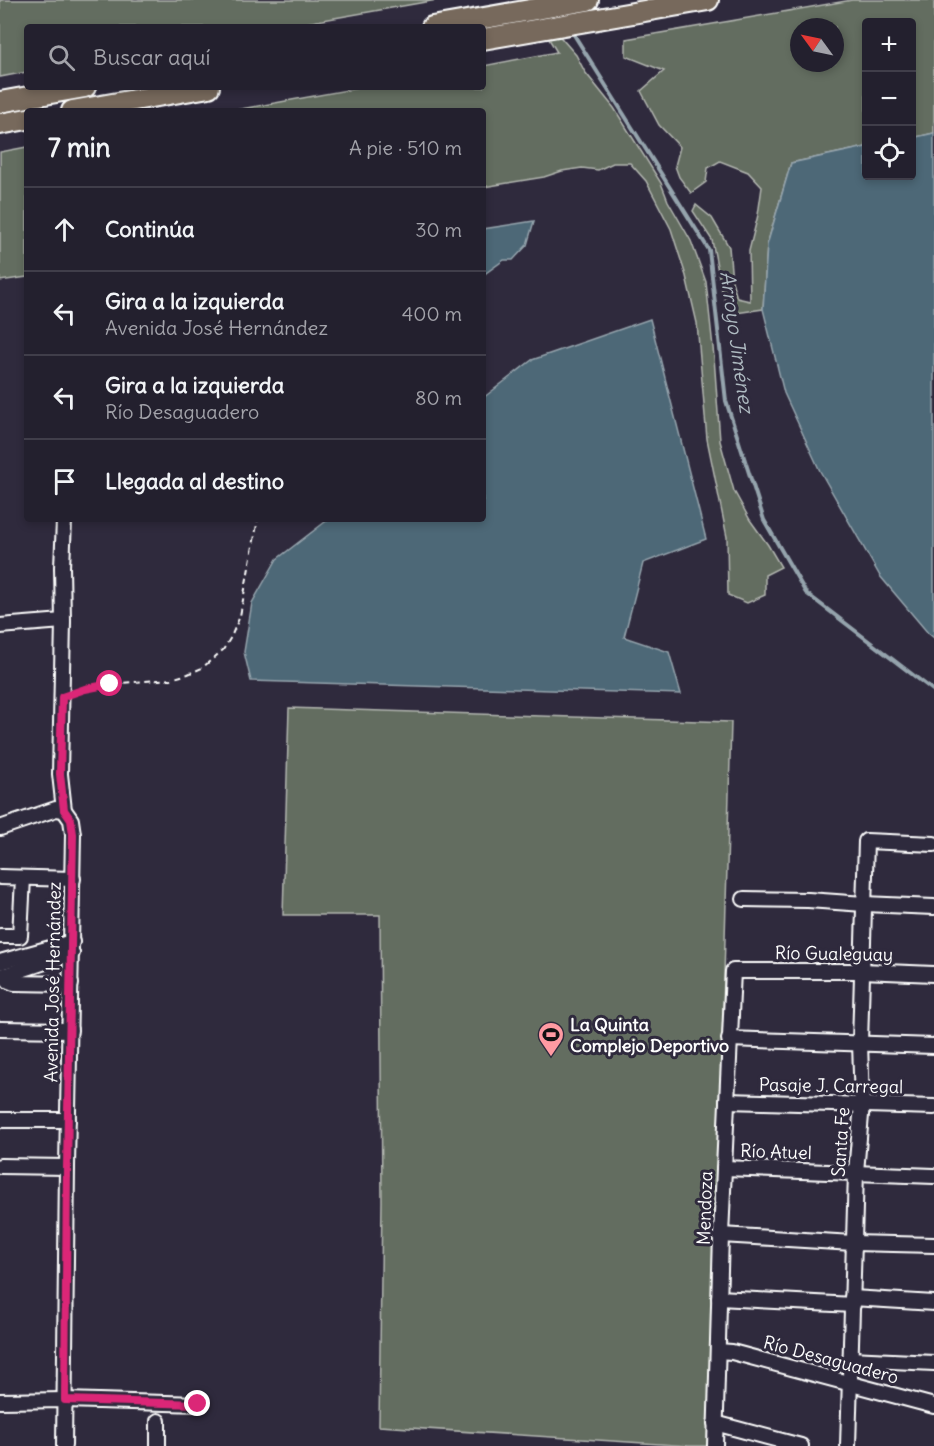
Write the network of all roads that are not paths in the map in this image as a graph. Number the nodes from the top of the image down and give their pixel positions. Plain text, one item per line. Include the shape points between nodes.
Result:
1 (588, 0) edge
2 (708, 0) edge
3 (450, 24) edge
4 (486, 38) edge
5 (68, 90) edge
6 (192, 90) edge
7 (0, 102) edge
8 (89, 108) edge
9 (24, 120) edge
10 (0, 124) edge
11 (64, 522) edge
12 (63, 621) junction
13 (0, 626) edge
14 (64, 810) junction
15 (0, 828) edge
16 (934, 844) edge
17 (0, 877) edge
18 (23, 878) junction
19 (73, 879) junction
20 (744, 899) dead end
21 (864, 904) junction
22 (934, 907) edge
23 (0, 936) edge
24 (72, 947) junction
25 (2, 971) edge
26 (734, 971) joint
27 (862, 971) junction
28 (934, 974) edge
29 (71, 984) junction
30 (0, 1029) edge
31 (70, 1029) junction
32 (729, 1039) junction
33 (860, 1043) junction
34 (934, 1046) edge
35 (727, 1101) junction
36 (862, 1104) junction
37 (934, 1107) edge
38 (0, 1120) edge
39 (68, 1120) junction
40 (0, 1166) edge
41 (67, 1167) junction
42 (724, 1168) junction
43 (856, 1172) junction
44 (934, 1176) edge
45 (721, 1235) junction
46 (853, 1243) junction
47 (934, 1245) edge
48 (719, 1298) junction
49 (852, 1302) junction
50 (934, 1303) edge
51 (718, 1352) junction
52 (849, 1359) junction
53 (934, 1363) edge
54 (849, 1383) junction
55 (65, 1400) junction
56 (0, 1401) edge
57 (198, 1404) dead end
58 (934, 1406) edge
59 (158, 1421) dead end
60 (715, 1423) junction
61 (64, 1446) edge
62 (158, 1446) edge
63 (715, 1446) edge
64 (801, 1446) edge
65 (848, 1446) edge

1 - 3 highway
2 - 4 highway
5 - 7 highway
6 - 8 highway
9 - 10 highway
11 - 12 street, Avenida José Hernández
12 - 13 street
12 - 14 street, Avenida José Hernández via 60,774
14 - 15 street via 56,808
14 - 19 street, Avenida José Hernández via 71,820 73,834
16 - 21 street, Santa Fe via 866,841
17 - 18 street
18 - 19 street
18 - 23 street via 20,936
19 - 24 street, Avenida José Hernández
20 - 21 street
21 - 22 street
21 - 27 street, Santa Fe
24 - 25 street
24 - 29 street, Avenida José Hernández
25 - 29 street via 14,983
26 - 27 street, Río Gualeguay
26 - 32 street, Mendoza
27 - 28 street, Río Gualeguay
27 - 33 street, Santa Fe
29 - 31 street, Avenida José Hernández
30 - 31 street
31 - 39 street, Avenida José Hernández
32 - 33 street
32 - 35 street, Mendoza
33 - 34 street
33 - 36 street, Santa Fe
35 - 36 street, Pasaje J. Carregal
35 - 42 street, Mendoza
36 - 37 street, Pasaje J. Carregal
36 - 43 street, Santa Fe
38 - 39 street
39 - 41 street, Avenida José Hernández
40 - 41 street
41 - 55 street, Avenida José Hernández
42 - 43 street, Río Atuel
42 - 45 street, Mendoza
43 - 44 street, Río Atuel
43 - 46 street, Santa Fe
45 - 46 street
45 - 48 street, Mendoza
46 - 47 street
46 - 49 street, Santa Fe
48 - 49 street
48 - 51 street, Mendoza
49 - 50 street
49 - 52 street, Santa Fe
51 - 54 street, Río Desaguadero via 732,1352
51 - 60 street, Mendoza
52 - 53 street
52 - 54 street, Santa Fe
54 - 58 street, Río Desaguadero
54 - 65 street, Santa Fe
55 - 56 street
55 - 57 street
55 - 61 street, Avenida José Hernández
59 - 62 street
60 - 63 street, Mendoza
60 - 64 street

